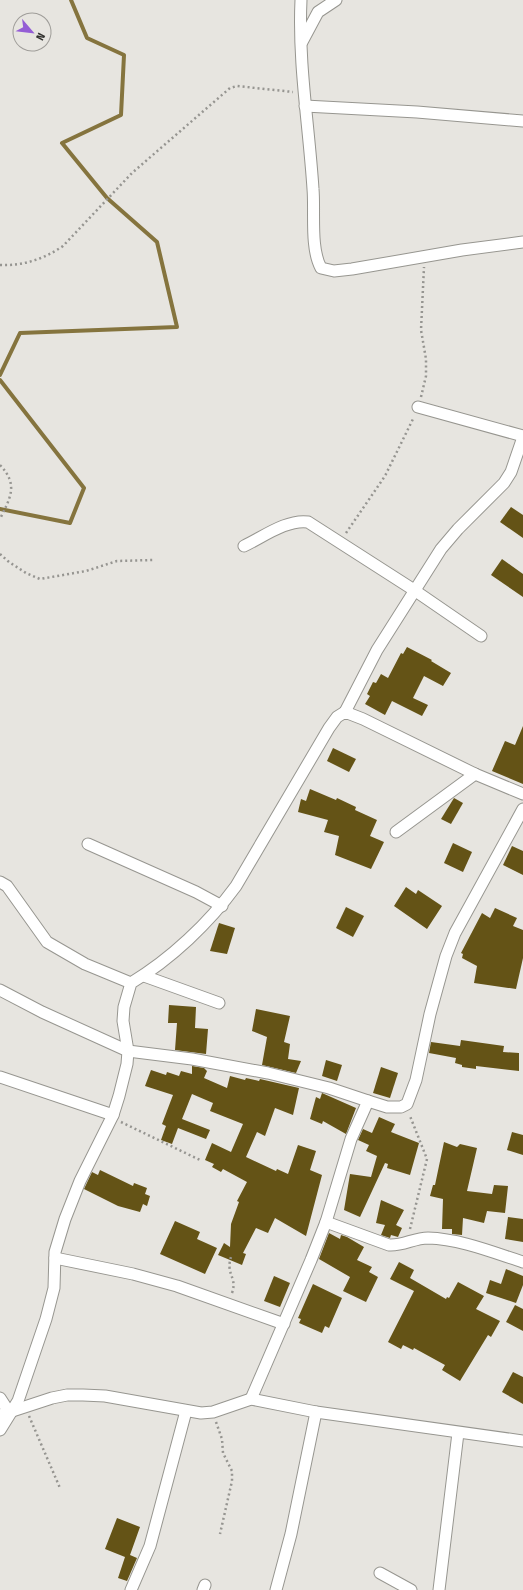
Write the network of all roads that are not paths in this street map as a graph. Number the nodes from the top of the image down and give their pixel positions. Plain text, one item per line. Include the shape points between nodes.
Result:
1 (301, 0) edge
2 (336, 0) edge
3 (301, 44) junction
4 (304, 100) junction
5 (523, 121) edge
6 (523, 242) edge
7 (418, 407) road end
8 (523, 436) edge
9 (244, 546) dead end
10 (414, 590) junction
11 (481, 636) dead end
12 (345, 712) junction
13 (475, 774) junction
14 (523, 794) edge
15 (523, 809) edge
16 (396, 832) dead end
17 (88, 844) dead end
18 (0, 882) edge
19 (222, 906) junction
20 (144, 976) junction
21 (131, 983) junction
22 (0, 990) edge
23 (219, 1003) dead end
24 (128, 1051) junction
25 (0, 1077) edge
26 (368, 1101) junction
27 (112, 1116) junction
28 (326, 1222) junction
29 (55, 1258) junction
30 (523, 1262) edge
31 (284, 1324) junction
32 (0, 1398) edge
33 (251, 1399) junction
34 (186, 1411) junction
35 (7, 1412) edge
36 (316, 1412) junction
37 (0, 1430) edge
38 (458, 1433) junction
39 (523, 1441) edge
40 (380, 1572) dead end
41 (131, 1590) edge
42 (276, 1590) edge
43 (411, 1590) edge
44 (439, 1590) edge

1 - 3 street
2 - 3 street via 318,12
3 - 4 street
4 - 5 street
4 - 6 street via 314,191 316,256 321,268 334,271 352,269
7 - 8 street
8 - 10 street via 511,472 504,483 458,528
9 - 10 street via 291,523 308,522
10 - 11 street
10 - 12 street via 377,650
12 - 13 street
12 - 19 street via 328,728
13 - 14 street
13 - 16 street
15 - 26 street via 455,933 436,992 416,1080 407,1104 401,1107 387,1107
17 - 19 street
18 - 21 street via 7,886 47,942 85,964
19 - 20 street
20 - 21 street
20 - 23 street
21 - 24 street via 124,1002 123,1021
22 - 24 street
24 - 26 street via 192,1059 261,1072
24 - 27 street via 125,1078
25 - 27 street
26 - 28 street via 351,1139
27 - 29 street via 72,1200
28 - 30 street via 389,1245 436,1238
28 - 31 street
29 - 31 street via 177,1286
29 - 35 street via 54,1288 48,1312 28,1373
31 - 33 street
32 - 35 street
33 - 34 street via 213,1412
33 - 36 street
34 - 35 street via 83,1394 67,1395
34 - 41 street via 150,1546
35 - 37 street
36 - 38 street
36 - 42 street via 291,1534
38 - 39 street
38 - 44 street
40 - 43 street

